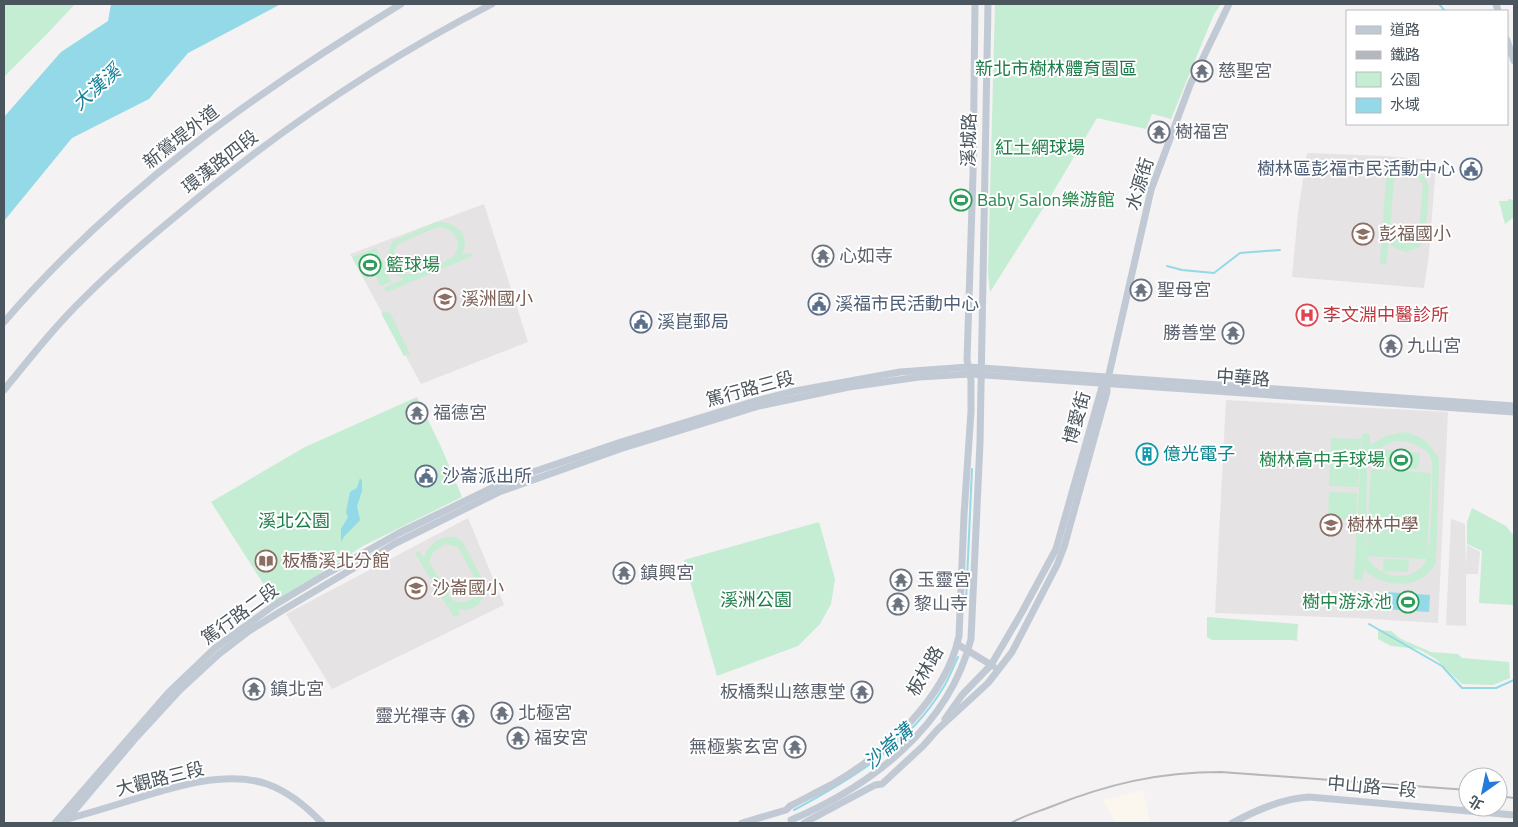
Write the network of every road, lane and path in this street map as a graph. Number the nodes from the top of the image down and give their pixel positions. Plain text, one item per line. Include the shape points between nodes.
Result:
1 (401, 4) edge
2 (492, 4) edge
3 (975, 4) edge
4 (988, 4) edge
5 (1229, 4) edge
6 (1508, 43) edge
7 (1514, 61) edge
8 (4, 322) edge
9 (969, 370) junction
10 (980, 371) junction
11 (1107, 381) junction
12 (4, 390) edge
13 (1514, 406) edge
14 (1514, 412) edge
15 (545, 468) joint
16 (548, 476) joint
17 (957, 644) junction
18 (968, 652) junction
19 (991, 665) junction
20 (999, 670) junction
21 (938, 728) junction
22 (786, 810) junction
23 (1514, 814) edge
24 (66, 821) edge
25 (792, 821) edge
26 (55, 823) edge
27 (322, 823) edge
28 (742, 823) edge
29 (804, 823) edge
30 (1232, 823) edge

1 - 8 street, 新鶯堤外道 via 264,92 162,169 58,262
2 - 12 street, 環漢路四段 via 384,64 302,118 202,193 85,297
3 - 9 street, 溪城路
4 - 10 street, 溪城路
5 - 11 street, 水源街 via 1190,85 1151,190
6 - 7 street
9 - 10 street, 中華路
9 - 15 street, 篤行路三段 via 900,372 795,391 674,425
9 - 16 street, 篤行路三段 via 858,386 759,406 620,449
9 - 17 street, 板林路 via 971,410
10 - 11 street, 中華路
10 - 18 street, 板林路 via 980,442
11 - 13 street, 中華路
11 - 14 street, 中華路
11 - 19 street, 博愛街 via 1102,387 1056,549
11 - 20 street, 博愛街 via 1107,392 1064,547 1012,652
15 - 26 street, 篤行路二段 via 496,486 399,533 274,606 215,648 165,696
16 - 24 street, 篤行路二段 via 498,492 396,542 249,631 180,690 119,756
17 - 18 street
17 - 22 street, 板林路 via 934,693 905,728 856,768
18 - 19 street
18 - 25 street via 936,713 913,741 873,775
19 - 20 street
19 - 21 street, 博愛街 via 962,694
20 - 21 street, 博愛街 via 974,698
21 - 29 street, 博愛街 via 882,784 874,784
22 - 25 street
22 - 28 street, 板林路
23 - 30 street, 中山路一段 via 1309,797 1280,802
24 - 26 street, 大觀路三段
24 - 27 street, 大觀路三段 via 190,784 240,779 266,784 292,797

